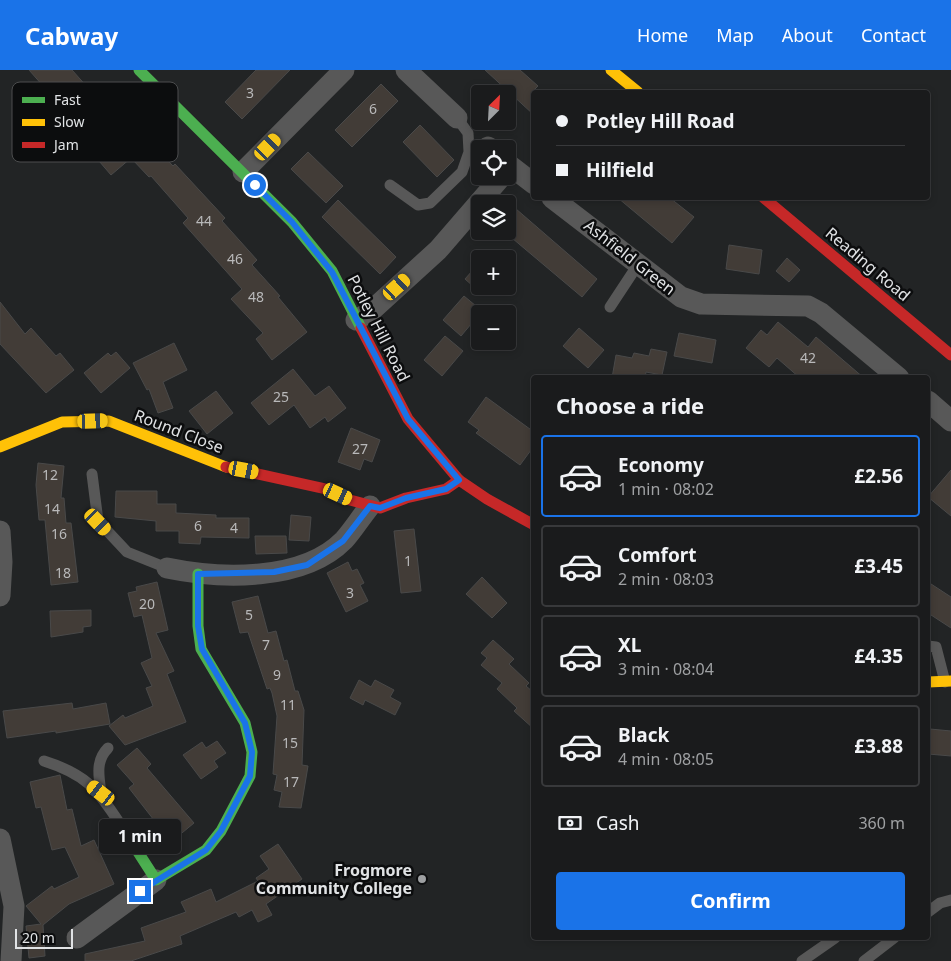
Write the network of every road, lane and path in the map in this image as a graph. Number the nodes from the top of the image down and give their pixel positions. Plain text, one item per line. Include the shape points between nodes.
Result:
1 (139, 70) edge
2 (344, 70) edge
3 (406, 70) edge
4 (611, 70) edge
5 (151, 82) edge
6 (636, 90) edge
7 (178, 108) edge
8 (457, 118) joint
9 (243, 172) junction
10 (516, 174) edge
11 (531, 182) edge
12 (390, 185) dead end
13 (493, 185) edge
14 (555, 200) edge
15 (766, 200) edge
16 (638, 263) junction
17 (610, 307) dead end
18 (356, 320) junction
19 (951, 355) edge
20 (895, 375) edge
21 (930, 403) edge
22 (951, 420) edge
23 (0, 447) edge
24 (92, 474) dead end
25 (459, 480) junction
26 (370, 506) junction
27 (531, 522) edge
28 (0, 531) edge
29 (167, 568) joint
30 (198, 574) junction
31 (0, 596) edge
32 (930, 646) edge
33 (930, 682) edge
34 (948, 682) edge
35 (108, 748) dead end
36 (44, 761) dead end
37 (101, 793) junction
38 (120, 824) joint
39 (0, 838) edge
40 (156, 880) junction
41 (951, 900) edge
42 (930, 910) edge
43 (77, 938) dead end
44 (832, 940) edge
45 (891, 940) edge
46 (11, 961) edge
47 (802, 961) edge
48 (864, 961) edge

1 - 5 street, Potley Hill Road
2 - 9 street
3 - 8 street
4 - 6 street
7 - 9 street, Potley Hill Road
8 - 12 lane via 468,132 469,152 462,172 446,189 430,204 418,205
9 - 18 street, Potley Hill Road via 292,222 332,272
10 - 11 street
13 - 18 street via 438,250 370,312
14 - 16 street, Ashfield Green
15 - 19 street, Reading Road
16 - 17 lane
16 - 20 street, Ashfield Green via 681,297 701,304 808,306
18 - 25 street, Potley Hill Road via 408,419
21 - 22 street
23 - 26 street, Round Close via 62,422 108,421 228,468 326,489
24 - 29 lane via 98,522 127,552
25 - 26 street, Round Close via 446,489 380,508
25 - 27 street, Potley Hill Road
26 - 30 street via 343,541 307,565 274,572
28 - 31 street
29 - 30 street
30 - 40 street via 198,626 202,649 245,723 252,752 250,776 221,831 206,850
32 - 34 lane via 936,648
33 - 34 street
35 - 37 lane via 98,770
36 - 37 lane via 69,769
37 - 38 lane
38 - 40 street
39 - 46 street via 14,906
40 - 43 street
41 - 42 lane
44 - 47 lane
45 - 48 lane

